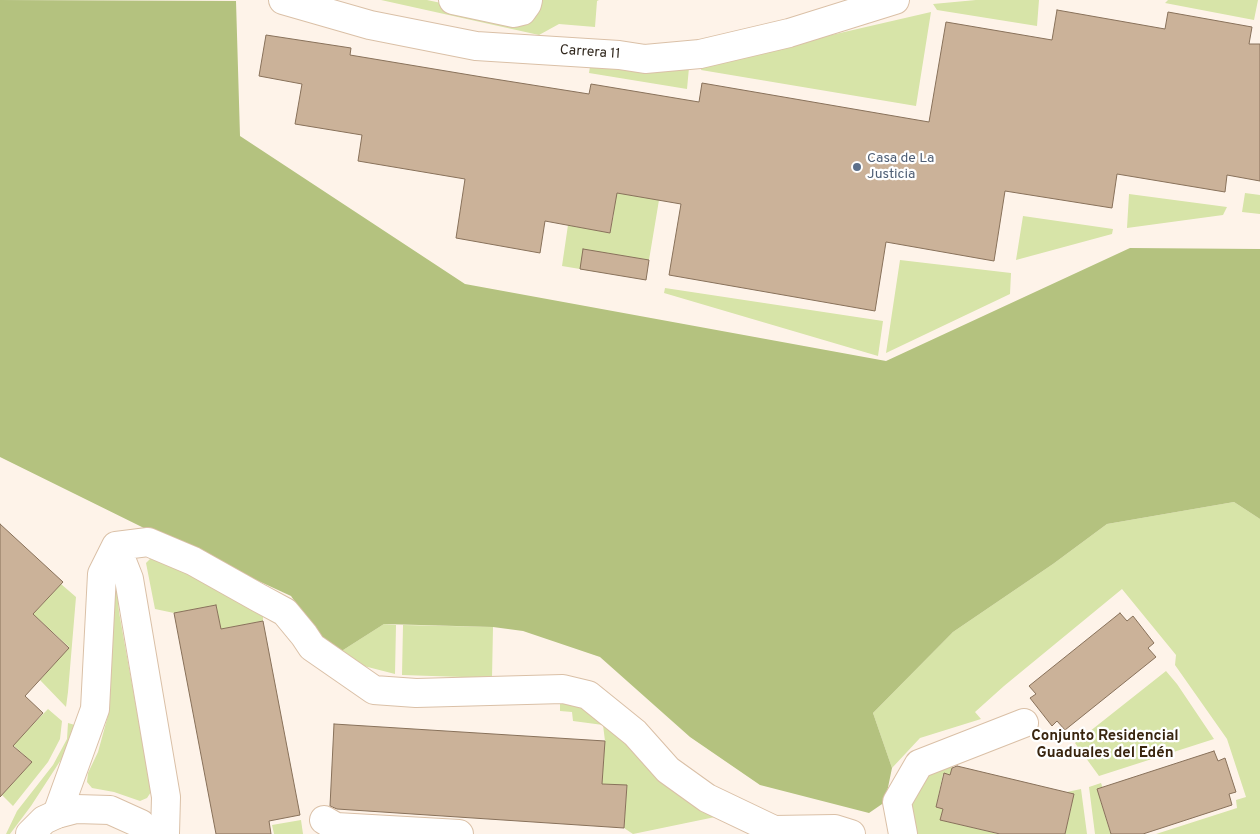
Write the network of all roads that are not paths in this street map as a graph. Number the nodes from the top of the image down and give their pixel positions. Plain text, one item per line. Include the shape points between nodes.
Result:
1 (283, 0) edge
2 (453, 0) edge
3 (528, 0) edge
4 (895, 0) edge
5 (116, 546) junction
6 (1024, 723) dead end
7 (57, 814) junction
8 (324, 820) dead end
9 (774, 830) junction
10 (30, 834) edge
11 (150, 834) edge
12 (165, 834) edge
13 (459, 834) edge
14 (733, 834) edge
15 (852, 834) edge
16 (903, 834) edge

1 - 4 street, Carrera 11 via 370,25 476,46 645,59 700,54 789,33
2 - 3 street via 514,13 522,11
5 - 7 street via 102,574 95,709
5 - 9 street via 148,542 193,561 285,612 312,647 374,690 416,693 563,689 588,695 635,733 668,770 707,798
5 - 12 street via 129,578 166,797
6 - 16 street via 919,764 898,802
7 - 10 street via 44,820
7 - 11 street via 76,809 110,810 141,824
8 - 13 street via 336,827
9 - 14 street
9 - 15 street via 835,829

